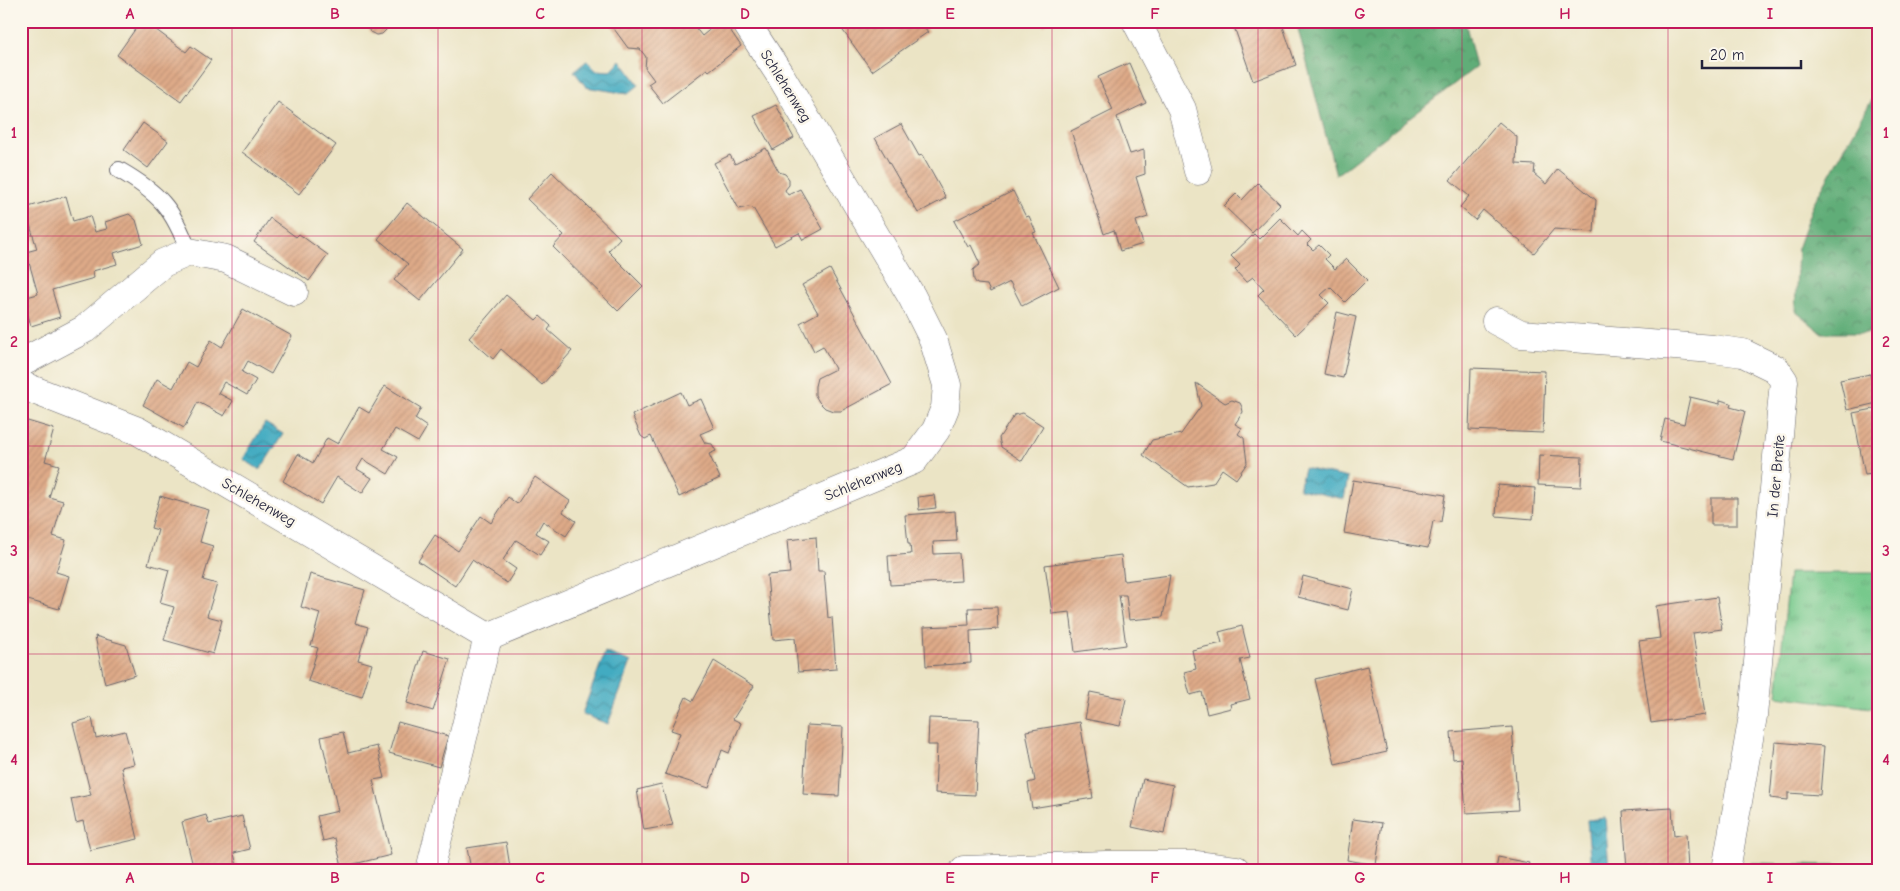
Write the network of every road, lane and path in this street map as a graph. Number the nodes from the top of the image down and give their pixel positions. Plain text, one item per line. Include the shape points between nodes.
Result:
1 (745, 21) edge
2 (1136, 21) edge
3 (119, 170) dead end
4 (1198, 171) dead end
5 (189, 252) junction
6 (294, 292) dead end
7 (1496, 321) dead end
8 (21, 363) edge
9 (21, 385) edge
10 (488, 637) junction
11 (1195, 868) edge
12 (430, 870) edge
13 (964, 870) edge
14 (1236, 870) edge
15 (1726, 870) edge

1 - 10 street, Schlehenweg via 912,297 933,339 947,385 945,408 936,430 914,460
2 - 4 street via 1182,109
3 - 5 lane via 145,186 166,206
5 - 6 street via 226,259
5 - 8 street via 162,263 85,329
7 - 15 street, In der Breite via 1521,334 1743,354 1776,369 1784,381 1754,716
9 - 10 street, Schlehenweg via 138,431
10 - 12 street
11 - 13 street via 1106,865
11 - 14 street

